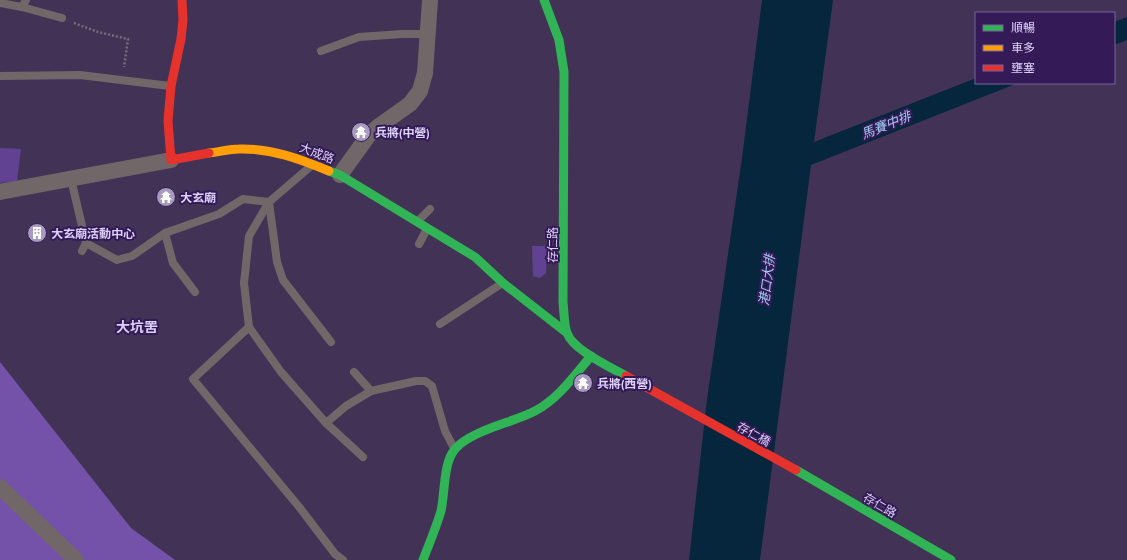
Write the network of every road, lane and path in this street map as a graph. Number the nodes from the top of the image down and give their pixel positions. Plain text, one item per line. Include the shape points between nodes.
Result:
1 (182, 0) edge
2 (430, 0) edge
3 (544, 0) edge
4 (0, 3) edge
5 (24, 3) edge
6 (62, 18) joint
7 (427, 34) junction
8 (321, 50) dead end
9 (0, 76) edge
10 (122, 79) junction
11 (171, 86) junction
12 (171, 160) junction
13 (314, 164) junction
14 (340, 175) junction
15 (71, 179) junction
16 (0, 192) edge
17 (269, 202) junction
18 (430, 209) dead end
19 (417, 222) junction
20 (428, 228) junction
21 (165, 234) junction
22 (86, 243) junction
23 (419, 244) dead end
24 (82, 251) dead end
25 (503, 283) junction
26 (195, 292) dead end
27 (440, 324) dead end
28 (249, 326) junction
29 (567, 333) junction
30 (331, 342) dead end
31 (591, 356) junction
32 (354, 372) dead end
33 (371, 391) junction
34 (326, 423) junction
35 (454, 450) junction
36 (363, 457) dead end
37 (797, 471) joint
38 (0, 487) edge
39 (76, 560) edge
40 (343, 560) edge
41 (423, 560) edge
42 (951, 560) edge

1 - 11 street via 181,39
2 - 7 street
3 - 29 street, 存仁路 via 559,40 564,72 563,302
4 - 5 lane
5 - 6 lane
6 - 10 path via 98,32 128,39
7 - 8 lane via 359,37
7 - 14 street via 425,73 420,91 410,104 368,136
9 - 10 lane via 80,75
10 - 11 lane
11 - 12 street via 168,121
12 - 13 street, 大成路 via 240,149 276,153
12 - 15 street
13 - 14 street, 大成路
13 - 17 lane
14 - 19 street, 大成路
15 - 16 street
15 - 22 lane
17 - 21 lane via 243,199 219,214
17 - 28 lane via 250,236 244,283
17 - 30 lane via 277,262 283,280
18 - 19 lane
19 - 20 street, 大成路
20 - 23 lane
20 - 25 street, 大成路 via 475,257
21 - 22 lane via 132,256 117,260
21 - 26 lane via 173,263
22 - 24 lane
25 - 27 lane
25 - 29 street, 大成路
28 - 34 lane via 281,372
28 - 40 lane via 193,379 335,554
29 - 31 street via 576,345
31 - 35 street via 552,399 535,412 482,433
31 - 37 street, 存仁橋
32 - 33 lane
33 - 34 lane via 346,406
33 - 35 lane via 416,380 425,381 432,386 445,431
34 - 36 lane
35 - 41 street via 448,466 442,505
37 - 42 street, 存仁路
38 - 39 street

